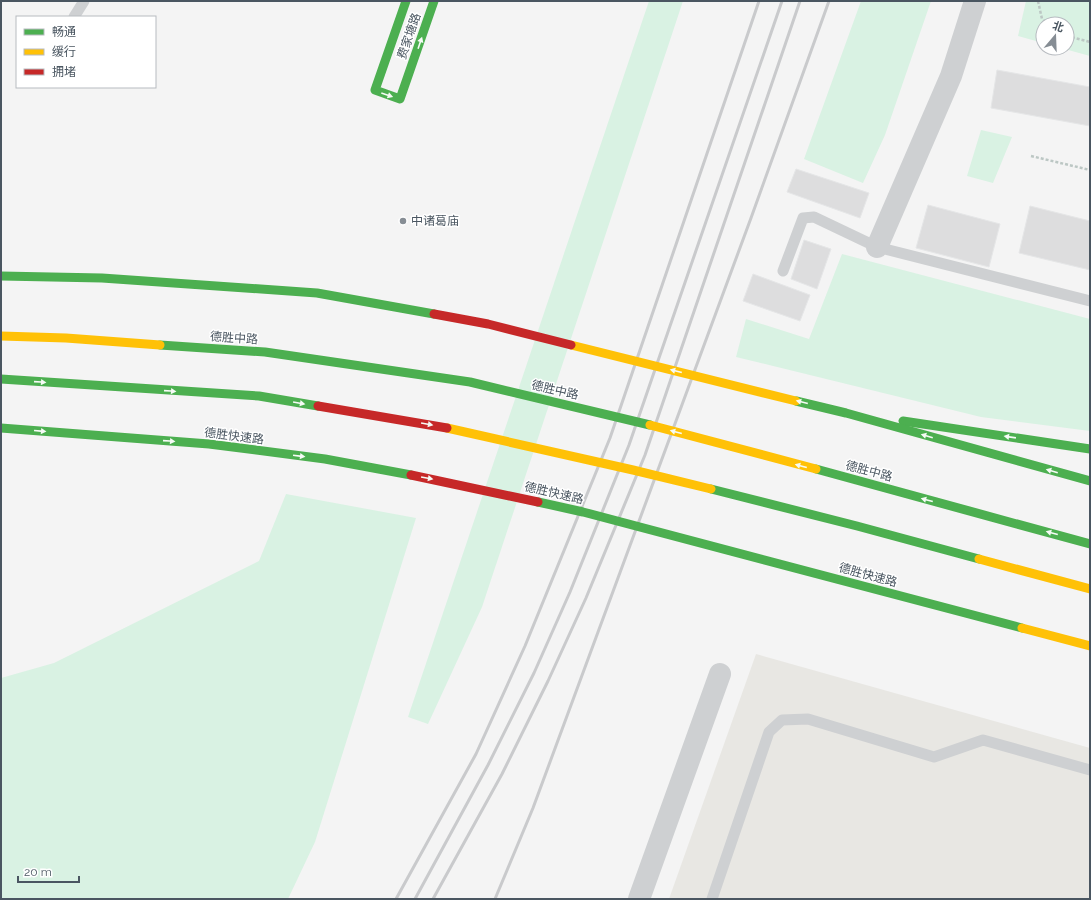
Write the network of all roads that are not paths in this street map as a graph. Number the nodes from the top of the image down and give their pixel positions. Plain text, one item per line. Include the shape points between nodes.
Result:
1 (84, 1) edge
2 (406, 1) edge
3 (434, 1) edge
4 (975, 1) edge
5 (75, 16) edge
6 (877, 247) junction
7 (783, 271) dead end
8 (1, 276) edge
9 (1090, 301) edge
10 (1, 336) edge
11 (1, 379) edge
12 (846, 413) junction
13 (1, 428) edge
14 (1090, 449) edge
15 (1090, 481) edge
16 (1090, 544) edge
17 (1090, 589) edge
18 (1090, 647) edge
19 (720, 674) dead end
20 (1090, 770) edge
21 (639, 899) edge
22 (712, 899) edge

1 - 5 lane
2 -> 3 main road, 费家塘路 via 375,90 400,99
4 - 6 street via 951,76
6 - 7 lane via 814,217 804,218
6 - 9 lane
12 -> 8 main road, bridge via 488,324 317,293 102,278
16 -> 10 main road, 德胜中路, bridge via 671,430 470,382 265,352
11 -> 17 main road, bridge via 259,396 458,430 850,524
14 -> 12 main road, bridge
15 -> 12 main road, bridge
13 -> 18 main road, 德胜快速路, bridge via 209,444 325,459 447,482 591,514
19 - 21 street
20 - 22 lane via 983,740 934,757 808,719 782,720 769,732

